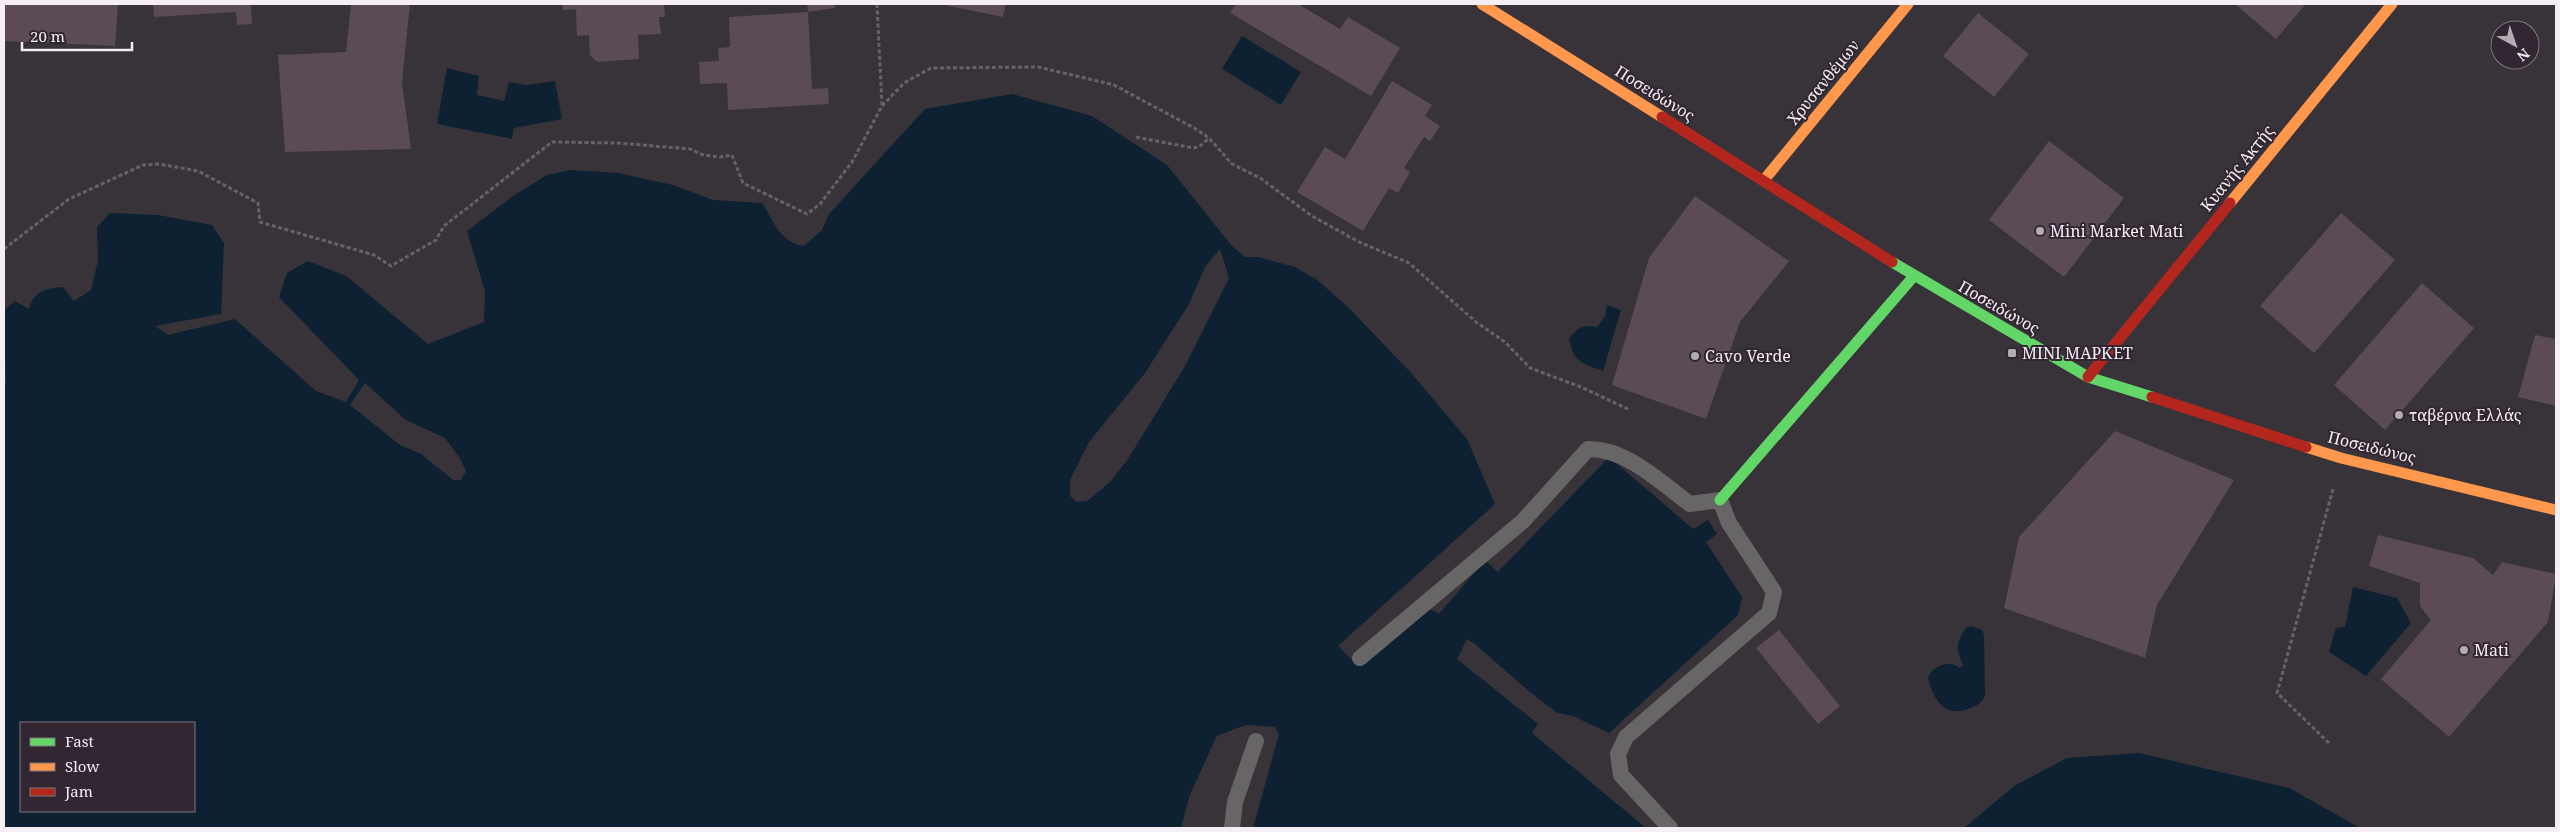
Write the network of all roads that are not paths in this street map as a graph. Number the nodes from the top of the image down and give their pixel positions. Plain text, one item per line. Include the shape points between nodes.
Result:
1 (1482, 4) edge
2 (1908, 4) edge
3 (2392, 4) edge
4 (1764, 180) junction
5 (1914, 276) junction
6 (2088, 377) junction
7 (1720, 500) junction
8 (2556, 510) edge
9 (1360, 658) dead end
10 (1256, 741) dead end
11 (1232, 828) edge
12 (1670, 828) edge

1 - 4 street, Ποσειδώνος
2 - 4 street, Χρυσανθέμων
3 - 6 street, Κυανής Ακτής
4 - 5 street, Ποσειδώνος
5 - 6 street, Ποσειδώνος
5 - 7 street
6 - 8 street, Ποσειδώνος via 2341,458
7 - 9 lane via 1690,504 1634,463 1601,448 1588,449 1523,521
7 - 12 lane via 1729,523 1774,592 1770,613 1626,737 1618,754 1621,775
10 - 11 lane via 1235,802

